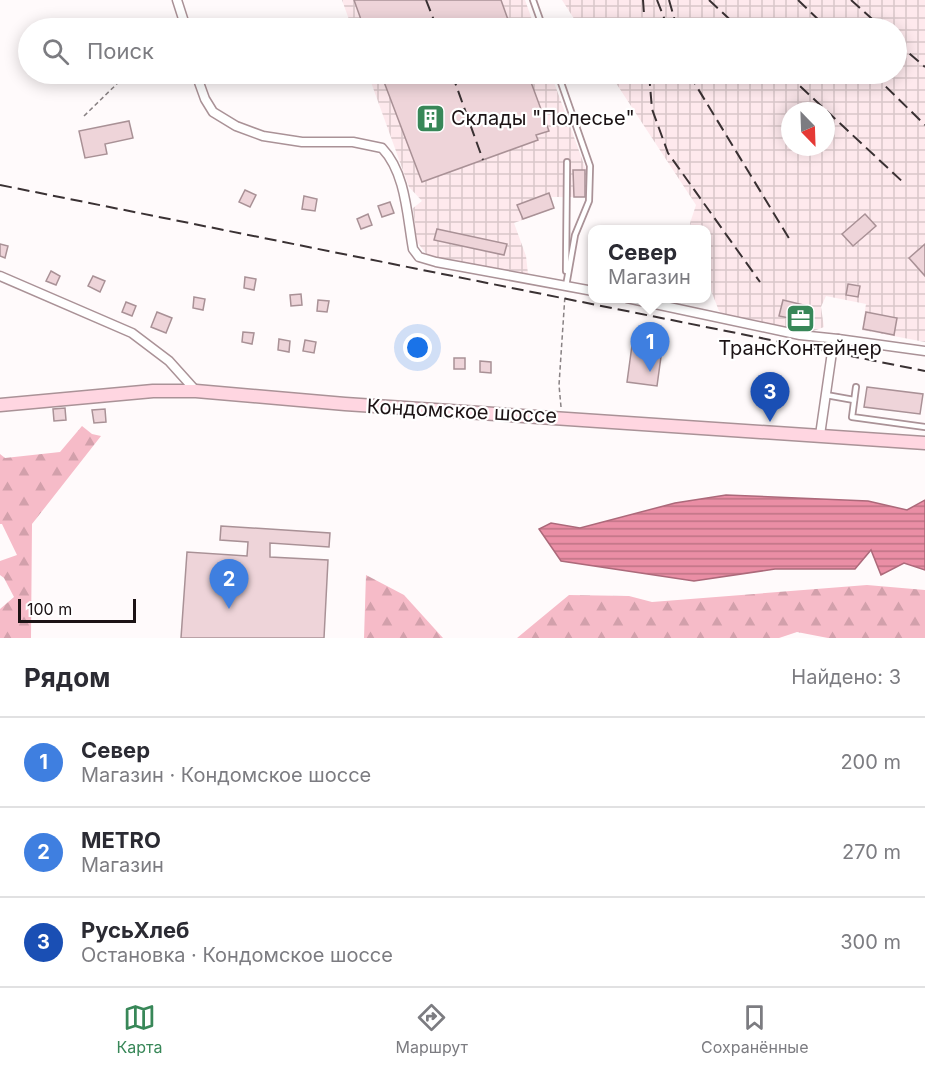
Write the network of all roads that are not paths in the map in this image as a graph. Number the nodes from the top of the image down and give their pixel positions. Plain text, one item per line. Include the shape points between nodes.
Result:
1 (177, 0) edge
2 (533, 0) edge
3 (183, 18) edge
4 (539, 18) edge
5 (199, 84) edge
6 (561, 84) edge
7 (567, 162) dead end
8 (0, 276) edge
9 (566, 286) junction
10 (588, 290) edge
11 (651, 303) edge
12 (838, 339) junction
13 (925, 351) edge
14 (856, 387) dead end
15 (196, 391) junction
16 (826, 395) junction
17 (854, 400) junction
18 (0, 405) edge
19 (925, 427) edge
20 (820, 435) junction
21 (925, 443) edge

1 - 3 street
2 - 4 lane
5 - 9 street via 213,112 263,136 303,142 353,142 382,148 396,167 413,249 419,257
6 - 9 lane via 590,166 589,201 575,235
7 - 9 lane
8 - 15 street via 132,333
9 - 10 street
11 - 12 street
12 - 13 street
12 - 16 street via 832,352
14 - 17 lane
15 - 18 street, Кондомское шоссе via 153,391
15 - 20 street, Кондомское шоссе via 345,405
16 - 17 lane
16 - 20 street
17 - 19 lane via 852,417
20 - 21 street, Кондомское шоссе

